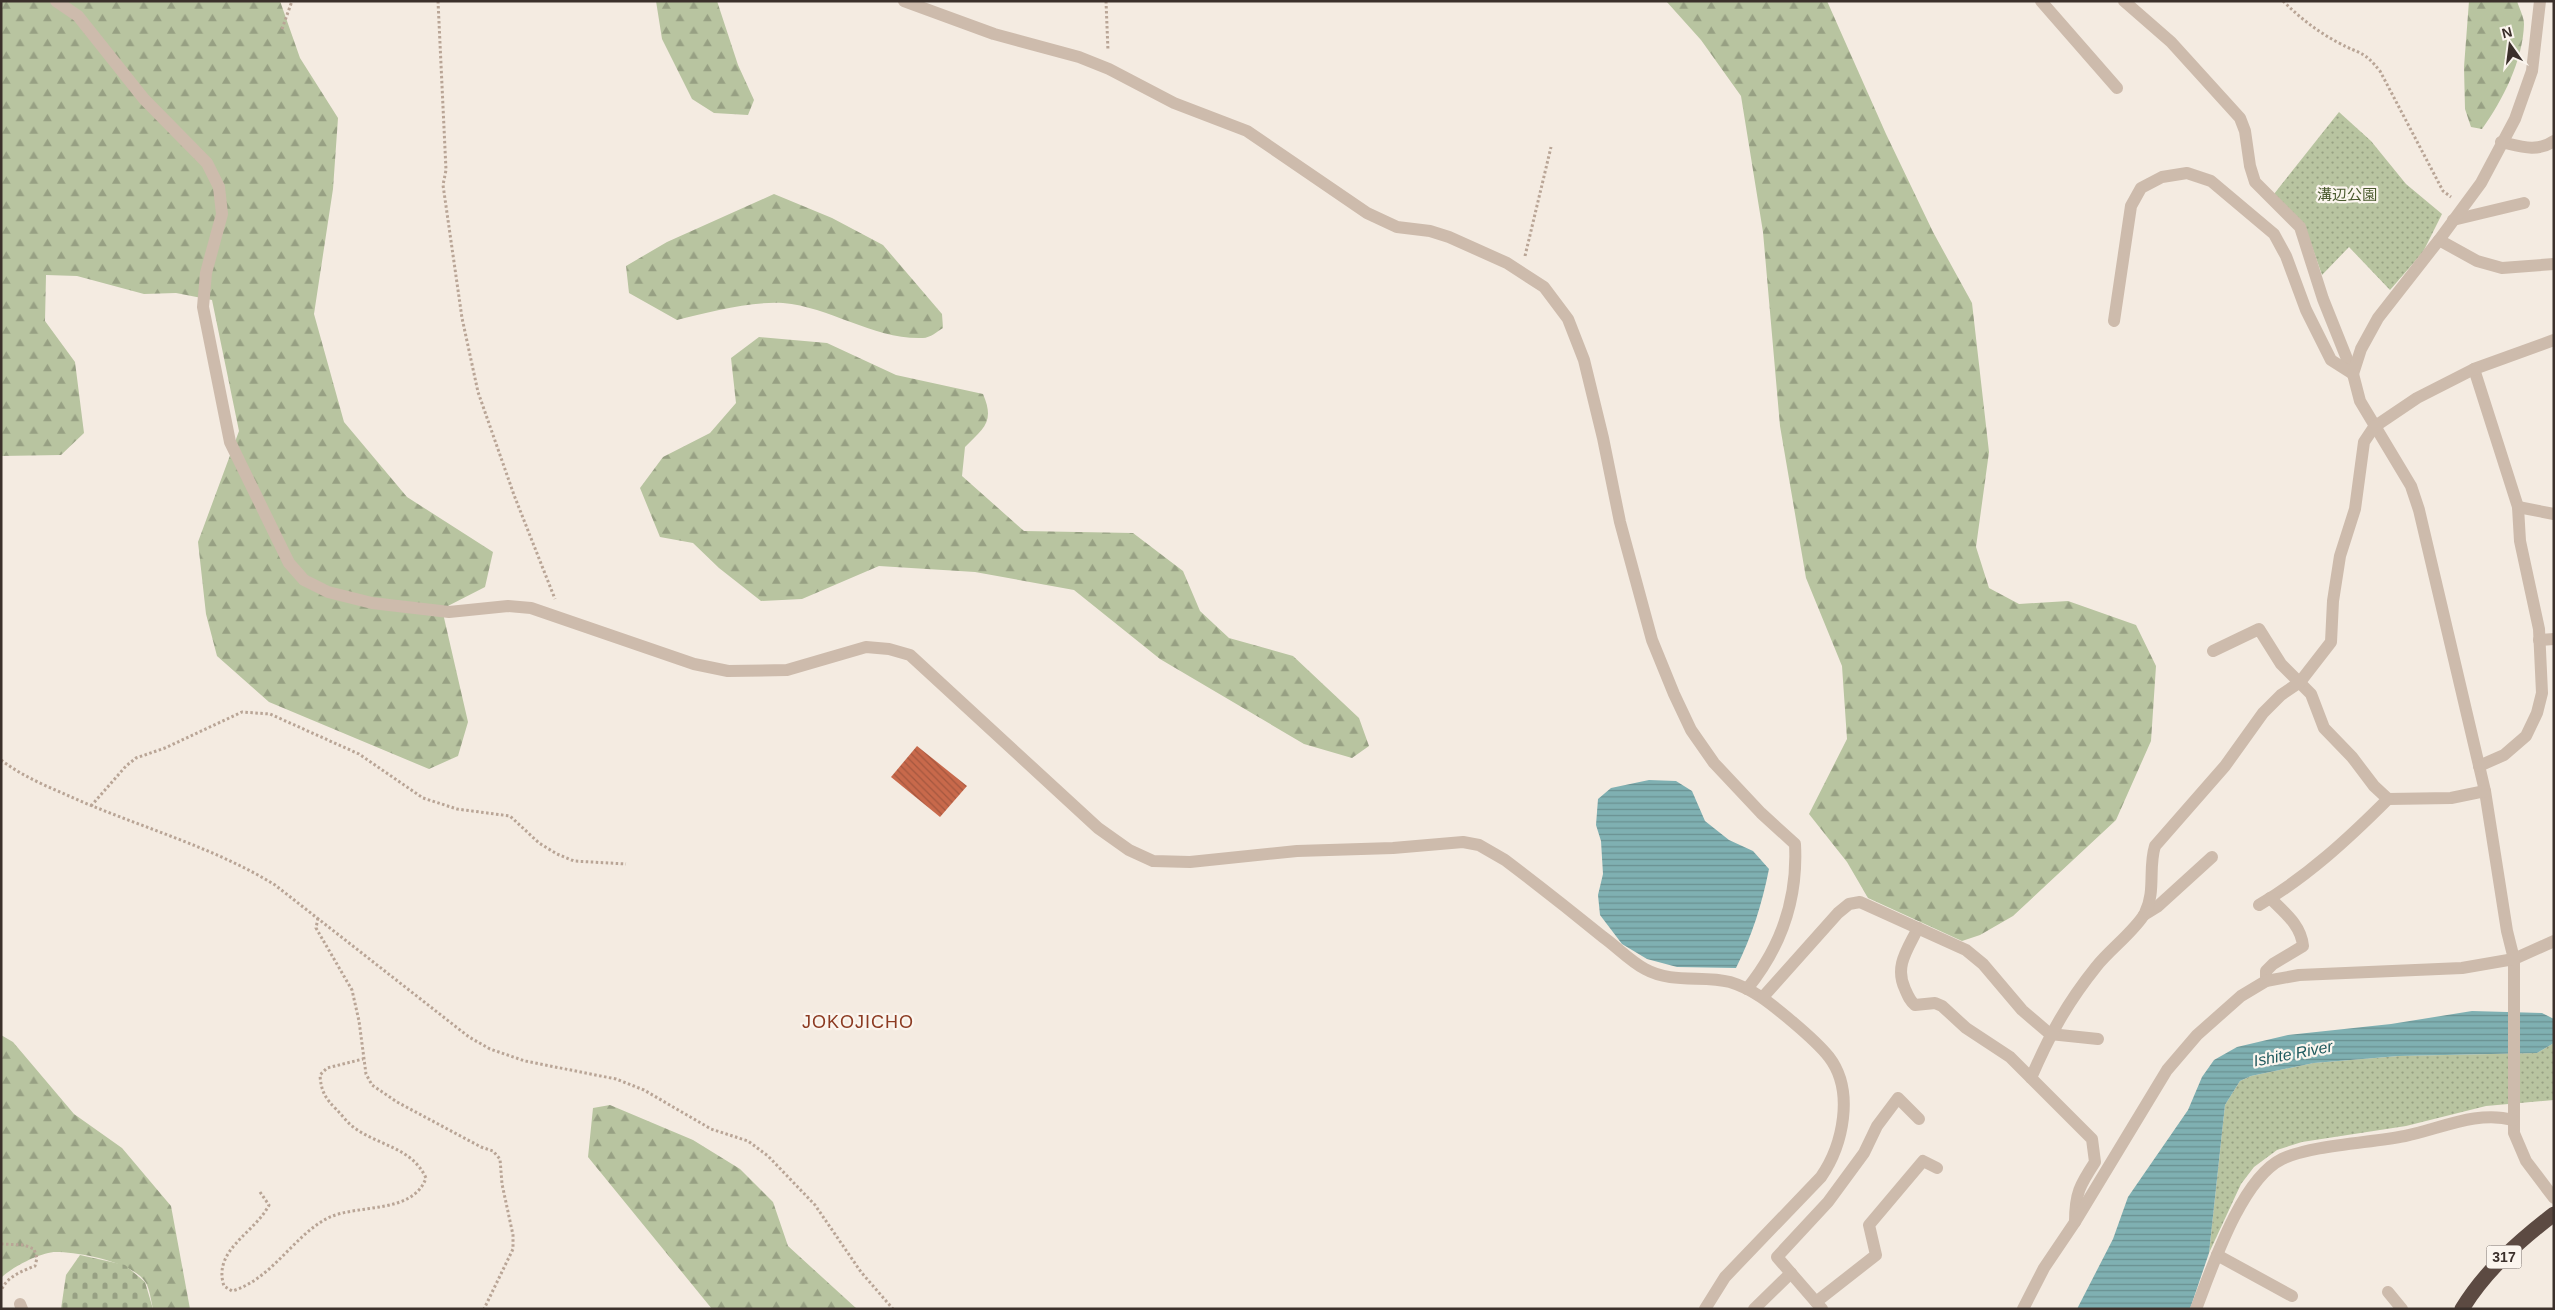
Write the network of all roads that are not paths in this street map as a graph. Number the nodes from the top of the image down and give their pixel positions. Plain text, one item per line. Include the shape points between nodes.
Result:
1 (56, 1) edge
2 (904, 1) edge
3 (2041, 1) edge
4 (2124, 1) edge
5 (2540, 1) edge
6 (2117, 88) dead end
7 (2554, 141) edge
8 (2501, 142) junction
9 (2524, 203) dead end
10 (2453, 220) junction
11 (2439, 240) junction
12 (2554, 264) edge
13 (2114, 321) dead end
14 (2554, 340) edge
15 (2474, 369) junction
16 (2353, 374) junction
17 (2374, 427) junction
18 (2518, 507) junction
19 (2554, 514) edge
20 (2554, 639) edge
21 (2539, 640) junction
22 (2213, 651) dead end
23 (2300, 682) junction
24 (2479, 766) junction
25 (2485, 791) junction
26 (2388, 799) junction
27 (2212, 857) dead end
28 (2270, 898) junction
29 (2259, 905) dead end
30 (2144, 915) junction
31 (1918, 928) junction
32 (2554, 942) edge
33 (2514, 959) junction
34 (2266, 981) junction
35 (1747, 989) junction
36 (1763, 997) junction
37 (2050, 1034) junction
38 (2098, 1039) dead end
39 (2031, 1078) junction
40 (2513, 1116) junction
41 (1919, 1119) dead end
42 (1936, 1168) dead end
43 (2554, 1198) edge
44 (2554, 1214) edge
45 (2075, 1222) junction
46 (2217, 1255) junction
47 (1791, 1273) junction
48 (2388, 1292) dead end
49 (2292, 1296) dead end
50 (1819, 1305) edge
51 (1705, 1309) edge
52 (1754, 1309) edge
53 (2023, 1309) edge
54 (2196, 1309) edge
55 (2402, 1309) edge
56 (2462, 1309) edge

1 - 35 street via 78,16 144,99 207,163 219,187 222,214 206,273 203,307 230,442 289,563 304,580 328,592 372,603 449,612 508,606 524,608 694,664 728,671 787,670 866,647 889,649 910,655 1098,828 1129,850 1153,861 1190,862 1297,851 1463,842 1479,845 1505,860 1645,969 1674,978 1729,982
2 - 35 street via 994,34 1079,57 1108,69 1174,103 1247,132 1367,213 1397,227 1430,231 1449,238 1507,263 1544,287 1568,319 1584,360 1620,522 1652,640 1674,694 1691,730 1714,763 1795,844 1796,872 1788,912 1777,943
3 - 6 street
4 - 16 street via 2170,42 2240,118 2246,131 2250,166 2256,182 2300,228 2323,299
5 - 8 street via 2532,71 2526,93
7 - 8 street via 2529,149
8 - 10 street via 2481,183
9 - 10 street
10 - 11 street
11 - 12 street via 2477,261 2502,268
11 - 16 street via 2378,318 2361,349
13 - 16 street via 2130,206 2141,188 2162,177 2187,173 2211,181 2274,234 2331,360
14 - 15 street
15 - 17 street via 2417,398
15 - 18 street
16 - 17 street via 2360,401
17 - 23 street via 2364,442 2355,509 2340,556 2333,601 2332,642
17 - 24 street via 2411,486 2419,510
18 - 19 street
18 - 21 street via 2520,541
20 - 21 street
21 - 24 street via 2542,693 2526,736 2504,755
22 - 23 street via 2259,629 2281,664
23 - 26 street via 2311,694 2324,728
23 - 30 street via 2280,695 2263,713 2225,766 2155,846 2151,895
24 - 25 street
25 - 26 street via 2451,798
25 - 33 street
26 - 28 street via 2336,850 2291,886
27 - 30 street
28 - 29 street
28 - 34 street via 2296,924 2303,946 2273,964 2266,971
30 - 37 street via 2097,966 2062,1012
31 - 36 street via 1860,902 1849,904
31 - 37 street via 1966,950 1983,964 2022,1010
31 - 39 street via 1901,961 1899,972 1911,1002 1942,1006
32 - 33 street
33 - 34 street via 2462,968 2299,975
33 - 40 street
34 - 45 street via 2241,996 2197,1035 2167,1070
35 - 36 street
36 - 51 street via 1812,1039 1839,1075 1843,1101 1839,1138 1831,1163 1821,1177 1725,1277
37 - 38 street
37 - 39 street
39 - 45 street via 2092,1139 2095,1162 2078,1188
40 - 43 street via 2514,1133 2526,1161
40 - 46 street via 2482,1117 2405,1136 2306,1152 2281,1160 2250,1188
41 - 47 street via 1898,1098 1877,1126 1864,1153 1828,1202 1777,1257
42 - 50 street via 1923,1161 1869,1225 1876,1255
44 - 56 highway, 317 via 2499,1262
45 - 53 street via 2044,1268
46 - 49 street
46 - 54 street
47 - 50 street
47 - 52 street
48 - 55 street

